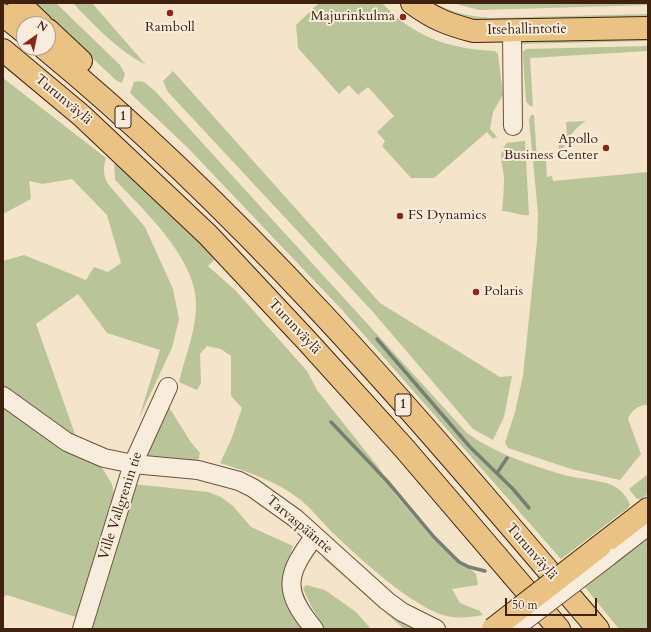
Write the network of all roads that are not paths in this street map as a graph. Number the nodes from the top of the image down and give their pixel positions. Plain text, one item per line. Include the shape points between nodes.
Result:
1 (19, 3) edge
2 (412, 3) edge
3 (3, 15) edge
4 (33, 16) edge
5 (16, 26) edge
6 (648, 28) edge
7 (512, 30) junction
8 (56, 38) edge
9 (3, 50) edge
10 (54, 56) edge
11 (513, 126) dead end
12 (200, 189) junction
13 (168, 387) dead end
14 (3, 396) edge
15 (133, 464) junction
16 (648, 509) edge
17 (648, 526) edge
18 (314, 537) junction
19 (604, 551) junction
20 (402, 612) junction
21 (82, 629) edge
22 (314, 629) edge
23 (417, 629) edge
24 (436, 629) edge
25 (493, 629) edge
26 (514, 629) edge
27 (559, 629) edge
28 (598, 629) edge

1 - 4 main road
2 - 7 main road, Itsehallintotie via 448,25 473,31
3 - 5 main road
6 - 7 main road, Itsehallintotie
7 - 11 street
8 - 12 main road via 183,159
9 - 27 main road, Turunväylä / 1 via 82,116 208,235 404,448
10 - 12 main road, Turunväylä / 1
12 - 28 main road, Turunväylä / 1 via 332,325
13 - 15 street, Ville Vallgrenin tie
14 - 15 street, Tarvaspääntie via 67,442 104,458
15 - 18 street, Tarvaspääntie via 198,470 239,482 280,506
15 - 21 street, Ville Vallgrenin tie
16 - 19 main road
17 - 19 street
18 - 20 street, Tarvaspääntie
18 - 22 street via 298,560 293,573 292,588 295,601
19 - 25 main road, bridge
19 - 26 street, bridge
20 - 23 street, Tarvaspääntie
20 - 24 street, Tarvaspääntie

